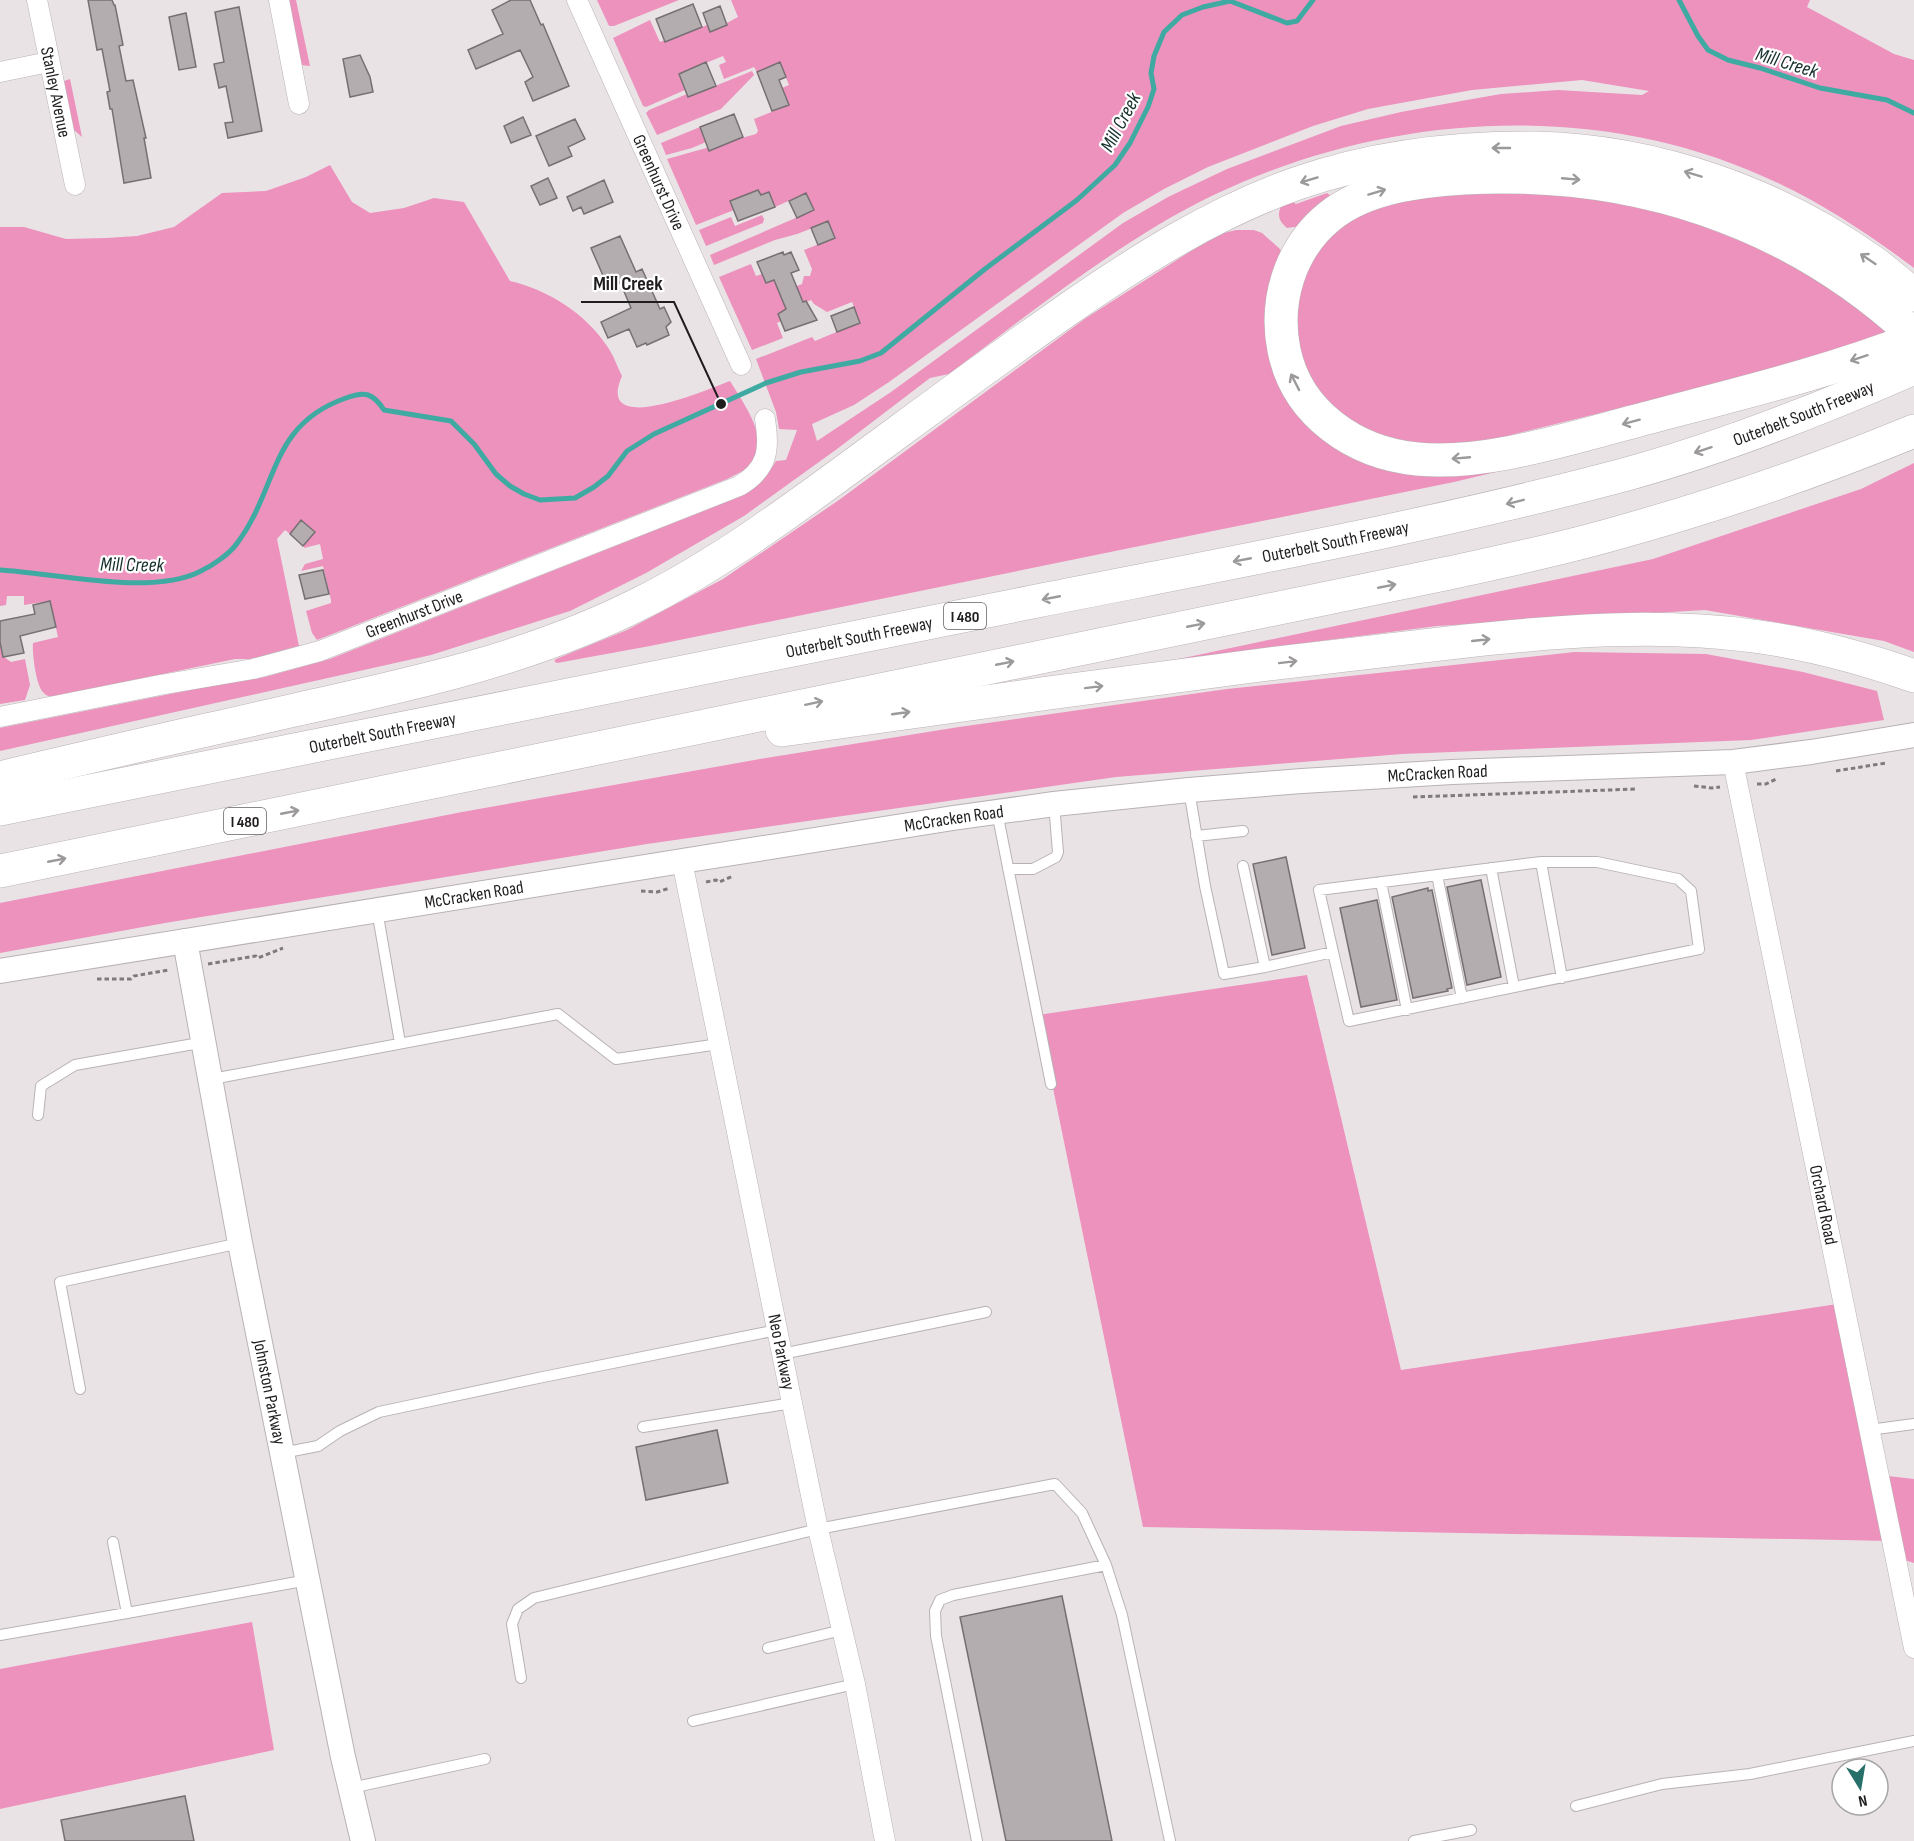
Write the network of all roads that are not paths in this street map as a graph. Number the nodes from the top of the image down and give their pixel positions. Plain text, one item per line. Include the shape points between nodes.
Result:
1 (37, 0) edge
2 (279, 0) edge
3 (577, 0) edge
4 (49, 62) junction
5 (0, 72) edge
6 (299, 104) dead end
7 (75, 185) dead end
8 (1901, 303) edge
9 (1914, 337) edge
10 (741, 365) dead end
11 (1914, 368) edge
12 (765, 419) dead end
13 (1914, 431) edge
14 (1913, 676) edge
15 (0, 717) edge
16 (1914, 735) edge
17 (1733, 762) junction
18 (490, 772) junction
19 (0, 778) edge
20 (1189, 790) junction
21 (1054, 804) junction
22 (0, 809) edge
23 (997, 812) junction
24 (1243, 831) dead end
25 (1196, 836) junction
26 (682, 861) junction
27 (1541, 862) junction
28 (1243, 866) dead end
29 (1491, 868) junction
30 (1008, 869) junction
31 (0, 871) edge
32 (1437, 875) junction
33 (1381, 882) junction
34 (377, 910) junction
35 (186, 941) junction
36 (1333, 952) junction
37 (1265, 967) junction
38 (0, 971) edge
39 (1562, 978) junction
40 (1514, 987) junction
41 (1462, 998) junction
42 (1407, 1010) junction
43 (205, 1042) junction
44 (400, 1043) junction
45 (719, 1044) junction
46 (212, 1079) junction
47 (1052, 1084) dead end
48 (38, 1114) dead end
49 (240, 1243) junction
50 (986, 1312) dead end
51 (777, 1330) junction
52 (782, 1354) junction
53 (80, 1389) dead end
54 (792, 1403) junction
55 (1914, 1424) edge
56 (643, 1427) dead end
57 (1869, 1430) junction
58 (282, 1453) junction
59 (818, 1529) junction
60 (113, 1542) dead end
61 (1106, 1565) junction
62 (308, 1580) junction
63 (127, 1613) junction
64 (842, 1630) junction
65 (0, 1635) edge
66 (768, 1648) dead end
67 (1914, 1648) edge
68 (521, 1678) dead end
69 (855, 1684) junction
70 (693, 1721) dead end
71 (1914, 1741) edge
72 (485, 1759) dead end
73 (351, 1788) junction
74 (1576, 1806) dead end
75 (1471, 1830) dead end
76 (882, 1840) edge
77 (363, 1841) edge
78 (977, 1841) edge
79 (1170, 1841) edge
80 (1414, 1841) edge

1 - 4 street, Stanley Avenue
2 - 6 street
3 - 10 street, Greenhurst Drive
4 - 5 street
4 - 7 street, Stanley Avenue
8 - 9 highway
9 -> 8 highway via 1783,382 1573,437 1476,457 1420,460 1384,453 1348,439 1312,408 1293,381 1286,362 1280,311 1295,260 1316,230 1345,206 1364,196 1406,185 1499,176 1590,181 1661,195 1749,226 1842,277
8 -> 19 highway via 1872,261 1764,200 1695,174 1633,159 1564,149 1494,147 1426,152 1361,164 1298,183 1168,244 1030,335 770,527 641,603 571,635 505,659 422,682
11 -> 22 highway, Outerbelt South Freeway / I 480 via 1729,441 1631,473 1495,507
12 - 15 street, Greenhurst Drive via 765,458 759,470 739,486 350,640 253,669
18 -> 13 highway, I 480 via 1438,576 1616,534 1814,471
18 -> 14 highway via 1309,659 1598,630 1752,636 1830,651
16 - 17 street, McCracken Road
17 - 20 street, McCracken Road via 1396,775
17 - 57 street, Orchard Road
31 -> 18 highway, I 480
20 - 21 street, McCracken Road
20 - 25 lane
21 - 23 street, McCracken Road
21 - 30 lane via 1056,857 1033,869
23 - 26 street, McCracken Road
23 - 30 lane
24 - 25 lane
25 - 37 lane via 1224,975
26 - 34 street, McCracken Road
26 - 45 street, Neo Parkway
27 - 29 lane
27 - 39 lane
27 - 39 lane via 1597,861 1678,879 1691,891 1699,950
28 - 37 lane
29 - 32 lane
29 - 40 lane
30 - 47 lane
32 - 33 lane
32 - 41 lane
33 - 36 lane via 1319,890
33 - 42 lane
34 - 35 street, McCracken Road
34 - 44 lane
35 - 38 street, McCracken Road
35 - 43 street, Johnston Parkway
36 - 37 lane
36 - 42 lane via 1349,1021
39 - 40 lane
40 - 41 lane
41 - 42 lane
43 - 46 street, Johnston Parkway
43 - 48 lane via 75,1065 41,1086
44 - 45 lane via 558,1014 616,1059
44 - 46 lane
45 - 51 street, Neo Parkway
46 - 49 street, Johnston Parkway
49 - 53 lane via 60,1282
49 - 58 street, Johnston Parkway
50 - 52 lane
51 - 52 street, Neo Parkway
51 - 58 lane via 379,1412 318,1446
52 - 54 street, Neo Parkway
54 - 56 lane
54 - 59 street, Neo Parkway
55 - 57 lane
57 - 67 street, Orchard Road
58 - 62 street, Johnston Parkway
59 - 61 lane via 1055,1484 1082,1513
59 - 64 street, Neo Parkway
59 - 68 lane via 534,1598 518,1609 512,1624
60 - 63 lane
61 - 78 lane via 940,1600 935,1611 936,1636
61 - 79 lane via 1122,1615
62 - 63 lane
62 - 73 street, Johnston Parkway
63 - 65 lane
64 - 66 lane
64 - 69 street, Neo Parkway
69 - 70 lane
69 - 76 street, Neo Parkway
71 - 74 lane via 1750,1774 1662,1784
72 - 73 lane
73 - 77 street, Johnston Parkway
75 - 80 lane

